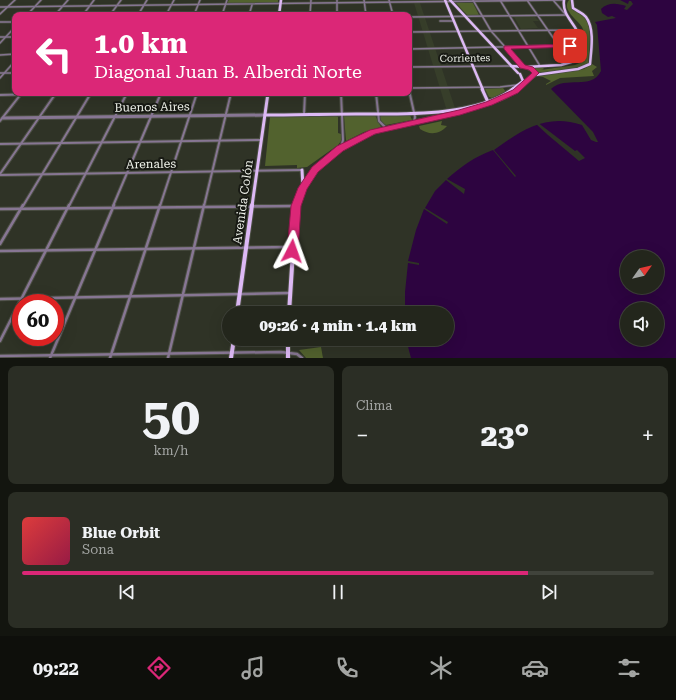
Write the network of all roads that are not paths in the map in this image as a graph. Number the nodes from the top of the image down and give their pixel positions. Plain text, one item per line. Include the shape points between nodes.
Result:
1 (15, 0) edge
2 (41, 0) edge
3 (68, 0) edge
4 (94, 0) edge
5 (121, 0) edge
6 (147, 0) edge
7 (174, 0) edge
8 (200, 0) edge
9 (227, 0) edge
10 (281, 0) edge
11 (311, 0) edge
12 (337, 0) edge
13 (364, 0) edge
14 (389, 0) edge
15 (564, 0) edge
16 (572, 0) edge
17 (445, 1) edge
18 (452, 1) edge
19 (474, 1) edge
20 (501, 1) edge
21 (527, 1) edge
22 (553, 1) edge
23 (364, 3) junction
24 (390, 3) junction
25 (281, 4) junction
26 (311, 4) junction
27 (337, 4) junction
28 (198, 5) junction
29 (226, 5) junction
30 (252, 5) junction
31 (63, 6) junction
32 (89, 6) junction
33 (116, 6) junction
34 (144, 6) junction
35 (171, 6) junction
36 (0, 7) edge
37 (7, 7) junction
38 (35, 7) junction
39 (30, 12) edge
40 (58, 12) edge
41 (85, 12) edge
42 (112, 12) edge
43 (140, 12) edge
44 (168, 12) edge
45 (195, 12) edge
46 (223, 12) edge
47 (250, 12) edge
48 (280, 12) edge
49 (310, 12) edge
50 (337, 12) edge
51 (366, 12) edge
52 (392, 12) edge
53 (0, 14) edge
54 (537, 15) junction
55 (566, 15) junction
56 (452, 16) junction
57 (465, 16) junction
58 (481, 16) junction
59 (510, 16) junction
60 (412, 17) edge
61 (440, 21) dead end
62 (454, 21) junction
63 (0, 22) edge
64 (12, 22) edge
65 (12, 30) edge
66 (548, 30) junction
67 (578, 30) junction
68 (479, 31) junction
69 (491, 31) junction
70 (519, 31) junction
71 (412, 32) edge
72 (458, 32) junction
73 (0, 37) edge
74 (6, 37) junction
75 (12, 37) edge
76 (0, 43) edge
77 (558, 46) junction
78 (581, 46) junction
79 (494, 47) junction
80 (506, 47) junction
81 (529, 47) junction
82 (465, 48) junction
83 (412, 49) edge
84 (0, 54) edge
85 (12, 54) edge
86 (570, 63) junction
87 (12, 64) edge
88 (472, 66) junction
89 (511, 66) junction
90 (412, 67) edge
91 (522, 67) junction
92 (526, 67) junction
93 (540, 67) junction
94 (0, 73) edge
95 (4, 73) junction
96 (12, 73) edge
97 (519, 73) junction
98 (535, 75) junction
99 (0, 78) edge
100 (520, 84) junction
101 (481, 87) junction
102 (505, 87) junction
103 (412, 89) edge
104 (508, 93) junction
105 (0, 94) edge
106 (12, 94) edge
107 (20, 96) edge
108 (54, 96) edge
109 (89, 96) edge
110 (124, 96) edge
111 (160, 96) edge
112 (196, 96) edge
113 (230, 96) edge
114 (268, 96) edge
115 (305, 96) edge
116 (341, 96) edge
117 (376, 96) edge
118 (410, 96) edge
119 (488, 102) junction
120 (414, 113) junction
121 (342, 114) junction
122 (378, 114) junction
123 (265, 115) junction
124 (304, 115) junction
125 (151, 116) junction
126 (190, 116) junction
127 (225, 116) junction
128 (77, 117) junction
129 (114, 117) junction
130 (1, 118) edge
131 (39, 118) junction
132 (0, 121) edge
133 (414, 123) junction
134 (386, 128) junction
135 (262, 140) junction
136 (181, 141) junction
137 (220, 141) junction
138 (101, 142) junction
139 (141, 142) junction
140 (61, 143) junction
141 (0, 144) edge
142 (21, 144) junction
143 (340, 148) junction
144 (302, 170) joint
145 (257, 171) junction
146 (212, 172) junction
147 (171, 173) junction
148 (42, 174) junction
149 (85, 174) junction
150 (127, 174) junction
151 (0, 175) edge
152 (303, 188) junction
153 (252, 206) junction
154 (296, 206) junction
155 (113, 207) junction
156 (159, 207) junction
157 (204, 207) junction
158 (67, 208) junction
159 (0, 209) edge
160 (21, 209) junction
161 (0, 244) edge
162 (293, 247) junction
163 (146, 248) junction
164 (194, 248) junction
165 (246, 248) junction
166 (96, 249) junction
167 (46, 250) junction
168 (0, 251) edge
169 (24, 294) edge
170 (240, 294) junction
171 (290, 294) junction
172 (183, 295) junction
173 (64, 296) edge
174 (76, 296) junction
175 (131, 296) junction
176 (0, 298) edge
177 (12, 298) edge
178 (238, 306) edge
179 (290, 306) edge
180 (12, 318) edge
181 (0, 341) edge
182 (233, 346) edge
183 (288, 346) edge
184 (232, 351) junction
185 (170, 352) junction
186 (288, 352) junction
187 (112, 353) junction
188 (0, 356) edge
189 (51, 356) edge
190 (110, 358) edge
191 (168, 358) edge
192 (231, 358) edge
193 (288, 358) edge
194 (302, 358) edge

1 - 37 street
2 - 38 street
3 - 31 street
4 - 32 street
5 - 33 street
6 - 34 street
7 - 35 street
8 - 28 street
9 - 29 street
10 - 25 main road
11 - 26 street
12 - 27 street
13 - 23 street
14 - 24 street
15 - 22 street
15 - 55 main road
16 - 98 main road via 573,8 589,22 590,64 582,69
17 - 18 street
17 - 24 street
17 - 56 main road
18 - 19 street
18 - 57 main road
19 - 20 street
19 - 58 street
20 - 21 street
20 - 59 street
21 - 22 street
21 - 54 street
22 - 55 street
23 - 24 street
23 - 27 street
23 - 51 street
24 - 52 street
25 - 26 street
25 - 30 street
25 - 48 main road
26 - 27 street
26 - 49 street
27 - 50 street
28 - 29 street
28 - 35 street
28 - 45 street
29 - 30 street
29 - 46 street
30 - 47 street
31 - 32 street
31 - 38 street
31 - 40 street
32 - 33 street
32 - 41 street
33 - 34 street
33 - 42 street
34 - 35 street
34 - 43 street
35 - 44 street
36 - 37 street
37 - 38 street
37 - 53 street
38 - 39 street
54 - 55 street
54 - 59 street
54 - 66 street
55 - 67 main road
56 - 57 street
56 - 60 street
56 - 62 main road
57 - 58 street
57 - 68 main road
58 - 59 street
58 - 69 street
59 - 70 street
61 - 62 street
62 - 72 main road
63 - 64 street
65 - 74 street
66 - 67 street
66 - 70 street
66 - 77 street
67 - 78 main road
68 - 69 street
68 - 72 street
68 - 79 main road
69 - 70 street
69 - 80 street
70 - 81 street
71 - 72 street
72 - 82 main road
73 - 74 street
74 - 75 street
74 - 76 street
77 - 78 street
77 - 81 street
77 - 86 street
78 - 86 main road via 579,60
79 - 80 street
79 - 82 street
79 - 89 main road
80 - 81 street
80 - 91 street
81 - 93 street
82 - 83 street
82 - 88 main road
84 - 85 street
86 - 93 main road
87 - 95 street
88 - 89 street, Corrientes
88 - 90 street, Corrientes
88 - 101 main road
89 - 91 main road, Corrientes
89 - 97 main road
91 - 92 main road, Corrientes
91 - 97 main road via 518,70
92 - 93 main road
92 - 98 main road via 534,70
94 - 95 street
95 - 96 street
95 - 99 street
97 - 98 main road via 526,76
97 - 100 main road via 524,79
98 - 119 main road via 515,92
100 - 102 street
100 - 104 main road
101 - 102 street
101 - 103 street
101 - 119 main road
102 - 104 street
104 - 119 main road
105 - 106 street
107 - 130 street
108 - 131 street
109 - 128 street
110 - 129 street
111 - 125 street
112 - 126 street
113 - 127 street
114 - 123 main road, Avenida Colón
115 - 124 street
116 - 121 street
117 - 122 street
118 - 120 street
119 - 120 main road, Buenos Aires via 452,111
119 - 133 main road via 458,113
120 - 122 main road, Buenos Aires
120 - 133 street
121 - 122 main road, Buenos Aires
121 - 124 main road, Buenos Aires
121 - 143 street via 343,140
122 - 134 street via 379,122
123 - 124 main road, Buenos Aires
123 - 127 street, Buenos Aires
123 - 135 main road, Avenida Colón
125 - 126 street, Buenos Aires
125 - 129 street, Buenos Aires
125 - 139 street
126 - 127 street, Buenos Aires
126 - 136 street
127 - 137 street
128 - 129 street, Buenos Aires
128 - 131 street, Buenos Aires
128 - 140 street
129 - 138 street
130 - 131 street, Buenos Aires
130 - 132 street
131 - 142 street
133 - 134 main road
134 - 143 main road via 369,133
135 - 137 street
135 - 145 main road, Avenida Colón
136 - 137 street
136 - 139 street
136 - 147 street
137 - 146 street
138 - 139 street
138 - 140 street
138 - 149 street
139 - 150 street
140 - 142 street
140 - 148 street
141 - 142 street
142 - 151 street
143 - 152 main road via 315,170
144 - 145 street, Arenales
144 - 152 main road
145 - 146 street, Arenales
145 - 153 main road, Avenida Colón
146 - 147 street, Arenales
146 - 157 street
147 - 150 street, Arenales
147 - 156 street
148 - 149 street, Arenales
148 - 151 street, Arenales
148 - 160 street
149 - 150 street, Arenales
149 - 158 street
150 - 155 street
152 - 154 main road
153 - 154 street
153 - 157 street
153 - 165 main road, Avenida Colón
154 - 162 main road
155 - 156 street
155 - 158 street
155 - 166 street
156 - 157 street
156 - 163 street
157 - 164 street
158 - 160 street
158 - 167 street
159 - 160 street
160 - 161 street
162 - 165 street
162 - 171 main road
163 - 164 street
163 - 166 street
163 - 175 street
164 - 165 street
164 - 172 street
165 - 170 main road, Avenida Colón
166 - 167 street
166 - 174 street
167 - 168 street
167 - 169 street
170 - 171 street
170 - 172 street
170 - 178 main road, Avenida Colón
171 - 179 main road
172 - 175 street
172 - 185 street
173 - 174 street
174 - 175 street
174 - 189 street
175 - 187 street
176 - 177 street
180 - 181 street
182 - 184 main road
183 - 186 main road
184 - 185 street
184 - 186 street
184 - 192 main road
185 - 187 street
185 - 191 street
186 - 193 main road
186 - 194 street
187 - 189 street
187 - 190 street
188 - 189 street

